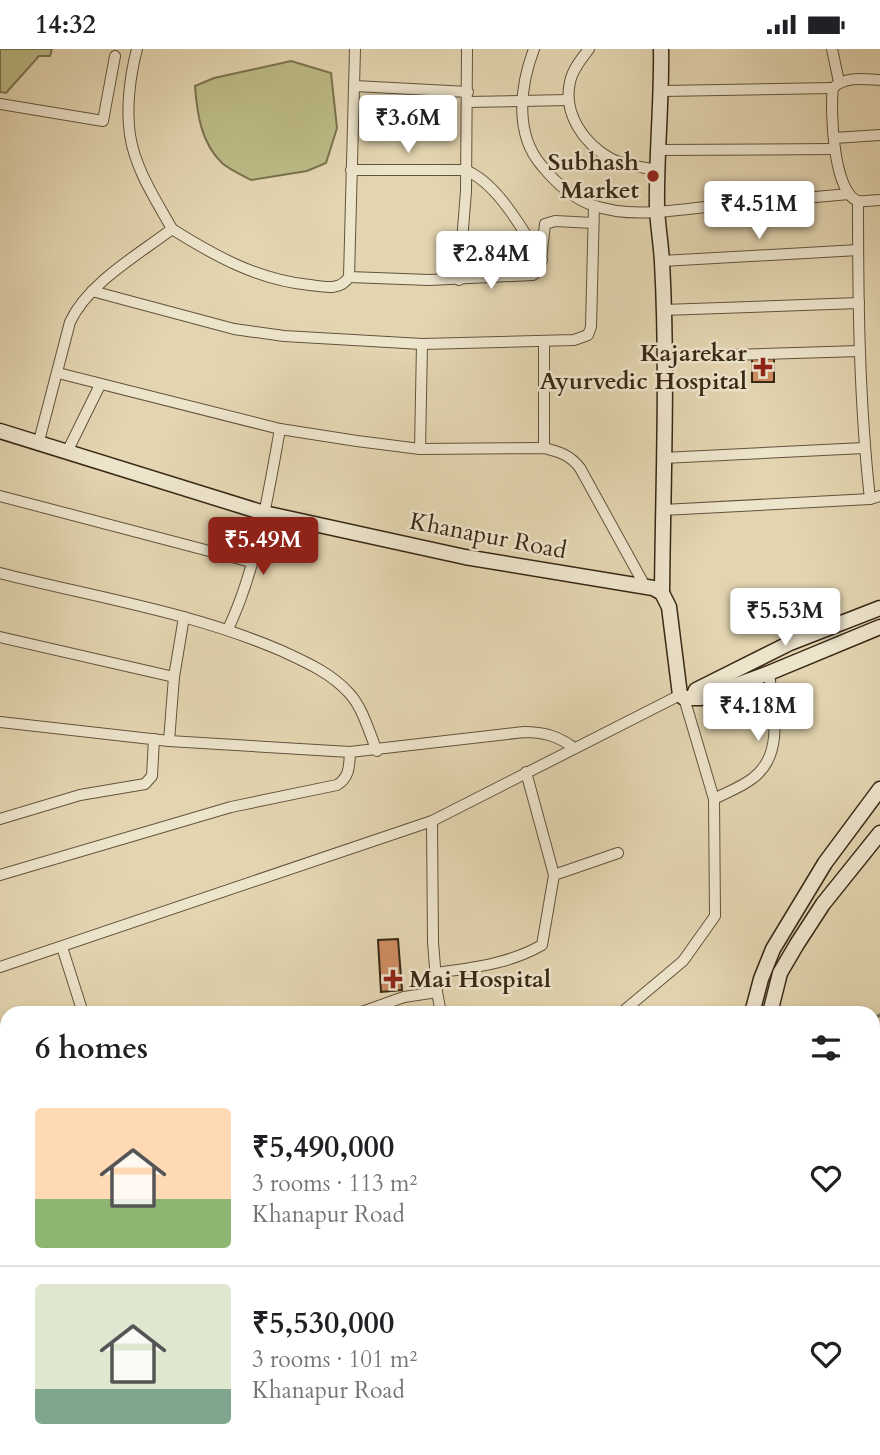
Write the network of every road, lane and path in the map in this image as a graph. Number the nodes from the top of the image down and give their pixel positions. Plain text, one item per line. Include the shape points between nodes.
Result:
1 (137, 49) edge
2 (355, 49) edge
3 (467, 49) edge
4 (534, 49) edge
5 (589, 49) edge
6 (661, 49) edge
7 (832, 49) edge
8 (114, 56) dead end
9 (880, 80) edge
10 (836, 85) junction
11 (355, 86) junction
12 (662, 91) junction
13 (468, 97) junction
14 (568, 100) junction
15 (522, 102) junction
16 (0, 104) edge
17 (880, 135) edge
18 (834, 138) junction
19 (835, 149) junction
20 (658, 150) junction
21 (351, 170) junction
22 (465, 170) junction
23 (657, 170) junction
24 (849, 194) junction
25 (880, 200) edge
26 (858, 201) junction
27 (594, 206) junction
28 (657, 211) junction
29 (593, 223) junction
30 (172, 229) junction
31 (858, 250) junction
32 (542, 260) junction
33 (662, 261) junction
34 (349, 277) junction
35 (459, 280) junction
36 (92, 291) junction
37 (859, 303) junction
38 (663, 310) junction
39 (544, 342) junction
40 (422, 344) junction
41 (860, 351) junction
42 (664, 357) junction
43 (58, 373) junction
44 (100, 385) junction
45 (280, 429) junction
46 (0, 431) edge
47 (39, 441) junction
48 (544, 448) junction
49 (864, 448) junction
50 (420, 449) junction
51 (67, 451) junction
52 (663, 458) junction
53 (0, 496) edge
54 (875, 498) edge
55 (663, 510) junction
56 (264, 513) junction
57 (251, 562) junction
58 (0, 573) edge
59 (645, 586) junction
60 (662, 593) junction
61 (880, 608) edge
62 (184, 617) junction
63 (880, 627) edge
64 (228, 629) junction
65 (0, 637) edge
66 (769, 673) junction
67 (174, 677) junction
68 (686, 696) junction
69 (0, 722) edge
70 (154, 739) junction
71 (169, 741) junction
72 (573, 747) junction
73 (377, 751) junction
74 (350, 752) junction
75 (526, 772) junction
76 (880, 789) edge
77 (714, 799) junction
78 (0, 818) edge
79 (432, 821) junction
80 (880, 833) edge
81 (618, 853) dead end
82 (0, 875) edge
83 (554, 875) junction
84 (62, 947) junction
85 (0, 967) edge
86 (435, 973) junction
87 (436, 992) junction
88 (81, 1006) edge
89 (379, 1006) edge
90 (439, 1006) edge
91 (629, 1006) edge
92 (754, 1006) edge
93 (772, 1006) edge

1 - 30 street via 130,136
2 - 11 street
3 - 13 street
4 - 15 street
5 - 14 street via 570,79
6 - 12 main road
7 - 10 street
8 - 16 street via 103,121
9 - 10 street via 853,79
10 - 12 street
10 - 18 street
11 - 13 street
11 - 21 street
12 - 20 main road
13 - 15 street
13 - 22 street
14 - 15 street
14 - 23 street via 578,129 593,146 611,159
15 - 27 street via 524,131 535,158 553,180
17 - 18 street
18 - 19 street
19 - 20 street
19 - 24 street
20 - 23 main road
21 - 22 street
21 - 34 street
22 - 32 street via 477,175 507,207
22 - 35 street
23 - 28 main road
24 - 26 street
24 - 28 street
25 - 26 street
26 - 31 street
27 - 28 street
27 - 29 street
28 - 33 main road
29 - 32 street via 545,224
29 - 39 street via 588,335 575,341
30 - 34 street via 237,266 271,279 331,287
30 - 36 street
31 - 33 street
31 - 37 street
32 - 35 street via 533,275
33 - 38 main road
34 - 35 street
36 - 40 street via 258,333
36 - 43 street via 70,322
37 - 38 street
37 - 41 street
38 - 42 main road
39 - 40 street
39 - 48 street
40 - 50 street
41 - 42 street
41 - 49 street
42 - 52 main road
43 - 44 street
43 - 47 street
44 - 45 street
44 - 51 street
45 - 50 street
45 - 56 street
46 - 47 main road, Khanapur Road
47 - 51 main road, Khanapur Road
48 - 50 street
48 - 59 street via 564,453 580,468
49 - 52 street
49 - 54 street
51 - 56 main road, Khanapur Road
52 - 55 main road
53 - 57 street
54 - 55 street
55 - 60 main road
56 - 57 street
56 - 59 main road, Khanapur Road via 465,557
57 - 64 street via 243,597
58 - 62 street
59 - 60 main road, Khanapur Road
60 - 68 main road via 669,607
61 - 68 main road via 790,643
62 - 64 street
62 - 67 street
63 - 66 main road
64 - 73 street via 329,675 358,706
65 - 67 street
66 - 68 main road via 701,698
66 - 77 street via 771,757 754,777
67 - 71 street
68 - 72 street
68 - 77 street
69 - 70 street
70 - 71 street
70 - 78 street via 152,776 145,784 80,795
71 - 74 street
72 - 73 street via 542,731 524,731
72 - 75 street
73 - 74 street
74 - 82 street via 348,774 337,785 231,807
75 - 79 street
75 - 83 street
76 - 92 main road via 825,863 773,949
77 - 91 street via 715,916 683,961
79 - 84 street
79 - 86 street
80 - 93 main road via 797,944 780,973
81 - 83 street
83 - 86 street via 542,945 487,966
84 - 85 street
84 - 88 street
86 - 87 street
87 - 89 street
87 - 90 street

